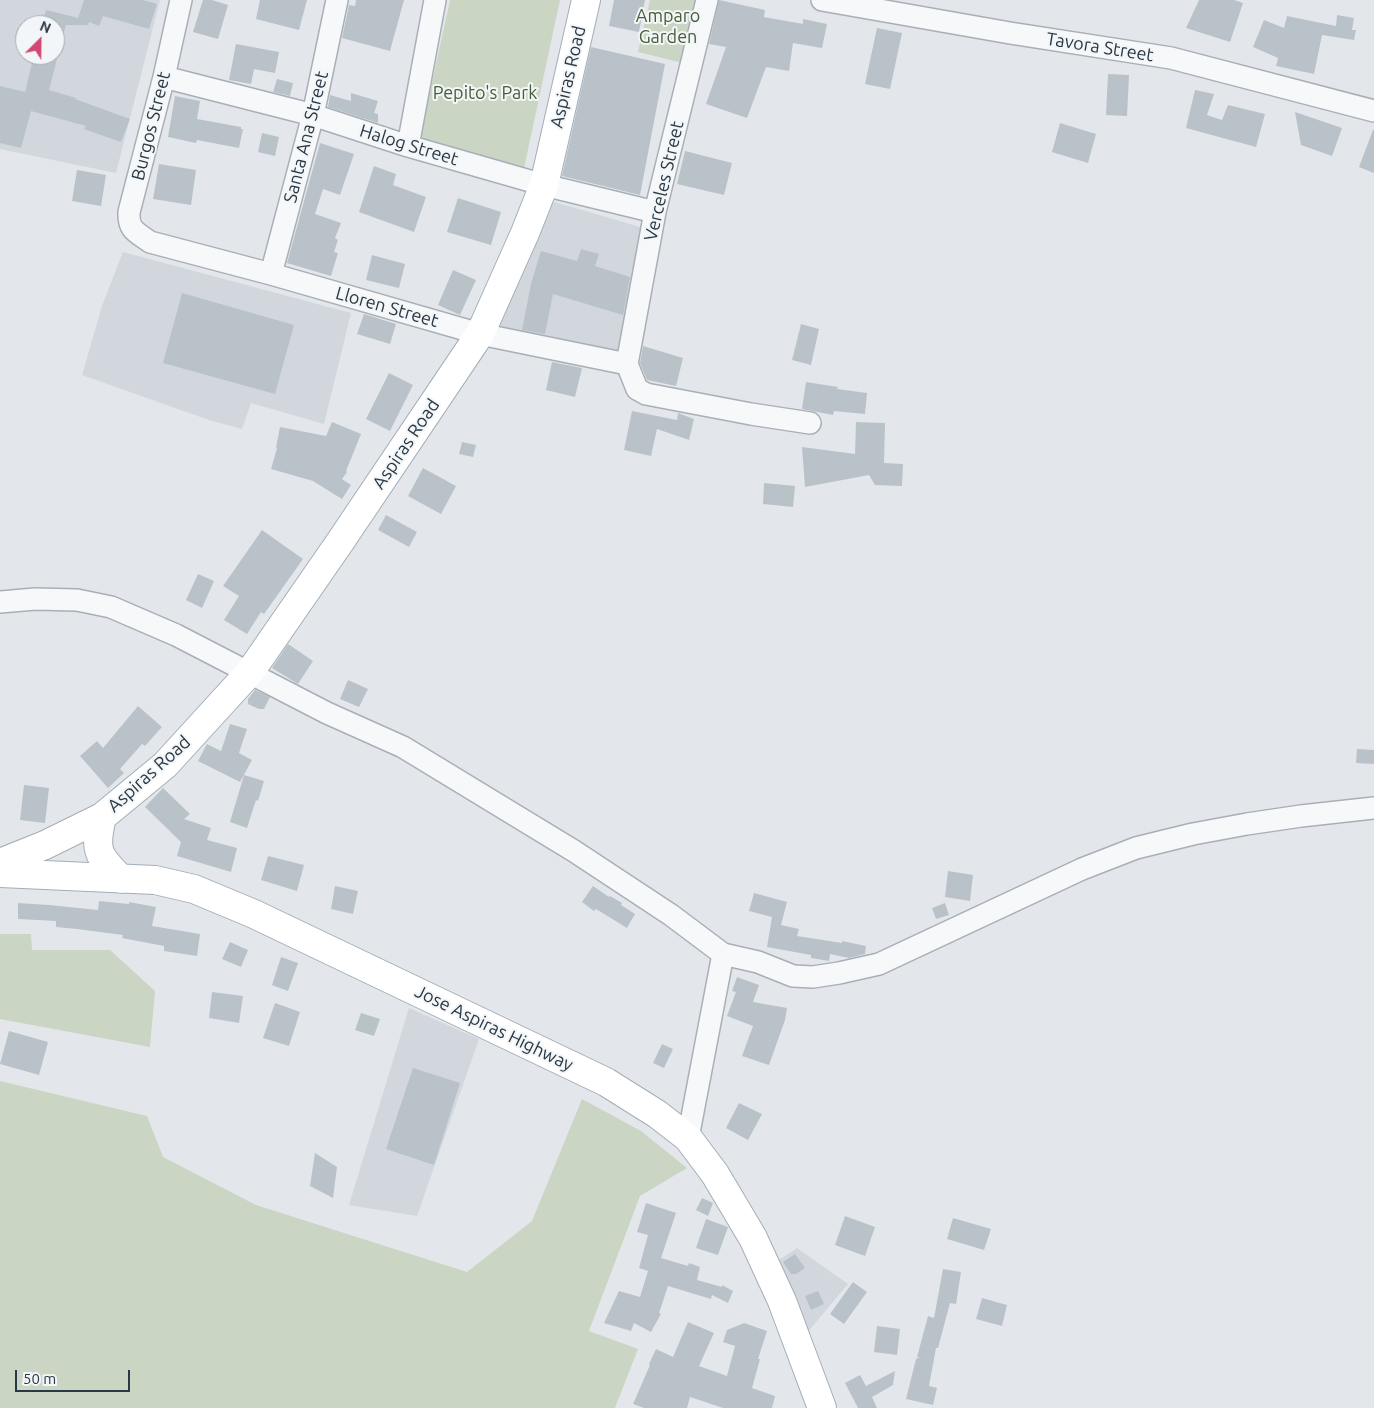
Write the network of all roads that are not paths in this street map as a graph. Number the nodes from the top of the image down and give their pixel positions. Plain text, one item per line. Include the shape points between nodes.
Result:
1 (181, 0) edge
2 (337, 0) edge
3 (436, 0) edge
4 (586, 0) edge
5 (707, 0) edge
6 (822, 0) edge
7 (164, 77) junction
8 (1374, 111) edge
9 (312, 115) junction
10 (408, 146) junction
11 (544, 184) junction
12 (655, 212) junction
13 (150, 242) joint
14 (271, 274) junction
15 (480, 334) junction
16 (626, 364) junction
17 (810, 423) dead end
18 (0, 602) edge
19 (250, 672) junction
20 (1374, 808) edge
21 (102, 817) junction
22 (0, 863) edge
23 (0, 873) edge
24 (121, 878) junction
25 (724, 954) junction
26 (688, 1138) junction
27 (822, 1408) edge

1 - 7 street, Burgos Street
2 - 9 street, Santa Ana Street
3 - 10 street
4 - 11 main road, Aspiras Road
5 - 12 street, Verceles Street
6 - 8 street, Tavora Street via 1171,58
7 - 9 street, Halog Street
7 - 13 street, Burgos Street via 128,220 130,228
9 - 10 street, Halog Street
9 - 14 street, Santa Ana Street
10 - 11 street, Halog Street
11 - 12 street, Halog Street
11 - 15 main road, Aspiras Road
12 - 16 street, Verceles Street
13 - 14 street, Lloren Street
14 - 15 street, Lloren Street
15 - 16 street, Lloren Street
15 - 19 main road, Aspiras Road
16 - 17 street via 637,389 646,394
18 - 19 street via 77,600 111,607
19 - 21 main road, Aspiras Road via 165,765
19 - 25 street via 327,713 403,747 574,851
20 - 25 street via 1247,824 1136,848 1082,869 879,964 839,973 793,976 758,962
21 - 22 main road, Aspiras Road via 45,846
21 - 24 main road, Aspiras Road via 97,841 99,853
23 - 24 main road, Jose Aspiras Highway
24 - 26 main road, Jose Aspiras Highway via 177,884 263,918 606,1082
25 - 26 street
26 - 27 main road, Jose Aspiras Highway via 715,1174 753,1238 782,1301

